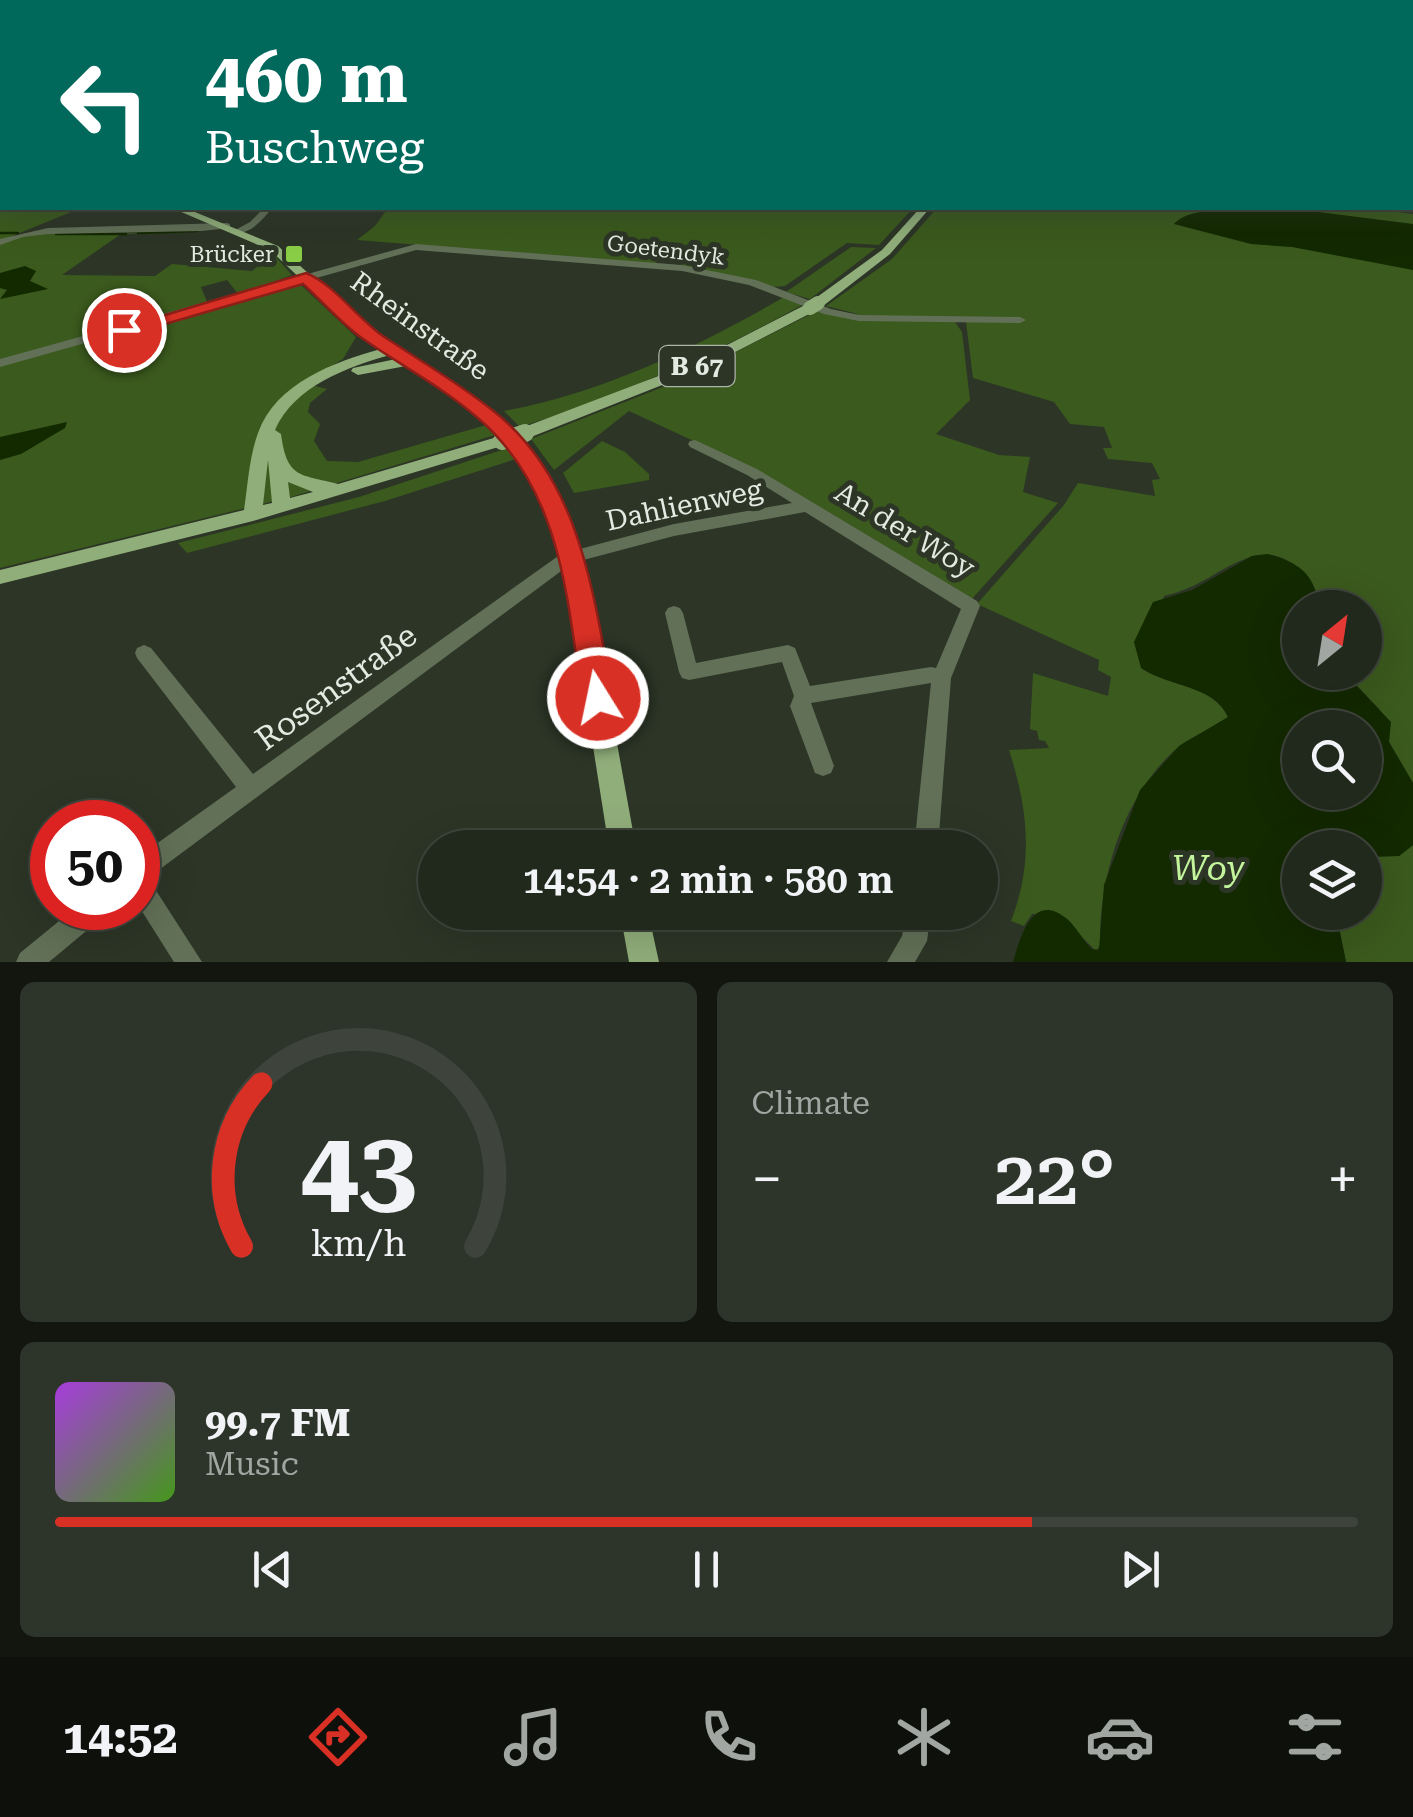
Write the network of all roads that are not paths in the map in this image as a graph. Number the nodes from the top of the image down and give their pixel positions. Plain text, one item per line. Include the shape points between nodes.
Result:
1 (183, 210) edge
2 (266, 210) edge
3 (923, 210) edge
4 (227, 226) junction
5 (240, 232) junction
6 (0, 242) edge
7 (306, 278) junction
8 (1020, 320) dead end
9 (362, 329) junction
10 (392, 350) junction
11 (411, 362) junction
12 (0, 363) edge
13 (331, 376) junction
14 (695, 444) dead end
15 (275, 460) junction
16 (346, 489) junction
17 (806, 506) junction
18 (282, 508) junction
19 (254, 515) junction
20 (573, 556) junction
21 (0, 577) edge
22 (674, 613) dead end
23 (144, 653) dead end
24 (941, 678) junction
25 (804, 696) junction
26 (822, 766) dead end
27 (251, 790) junction
28 (620, 830) edge
29 (928, 830) edge
30 (160, 856) edge
31 (160, 917) edge
32 (67, 930) edge
33 (638, 930) edge
34 (916, 930) edge
35 (28, 962) edge
36 (190, 962) edge
37 (644, 962) edge
38 (900, 962) edge

1 - 4 main road, Rheinstraße
2 - 5 street
3 - 16 main road, B 67, bridge via 886,252 814,305 695,367 526,433
4 - 5 main road, Rheinstraße
4 - 6 street via 29,231
5 - 7 main road, Rheinstraße via 274,248
7 - 8 street, Goetendyk via 416,247 682,268 752,282 859,318
7 - 9 main road, Rheinstraße
7 - 12 street, Goetendyk
9 - 10 main road, Rheinstraße
9 - 13 main road via 369,346
10 - 11 main road, Rheinstraße
10 - 13 main road
11 - 13 main road
11 - 20 main road, Rheinstraße via 506,433 545,485
13 - 15 main road via 279,419
13 - 19 main road via 294,396 271,420
14 - 17 street, An der Woy
15 - 16 main road via 303,484
15 - 18 main road
16 - 18 main road, B 67
17 - 20 street, Dahlienweg
17 - 24 street, An der Woy via 972,606
18 - 19 main road, B 67
19 - 21 main road, B 67
20 - 27 street, Rosenstraße
20 - 28 main road, Rheinstraße
22 - 25 street via 689,672 788,653
23 - 27 street
24 - 25 street
24 - 29 street, An der Woy
25 - 26 street via 800,706
27 - 30 street, Rosenstraße
31 - 36 street
32 - 35 street
33 - 37 main road
34 - 38 street

